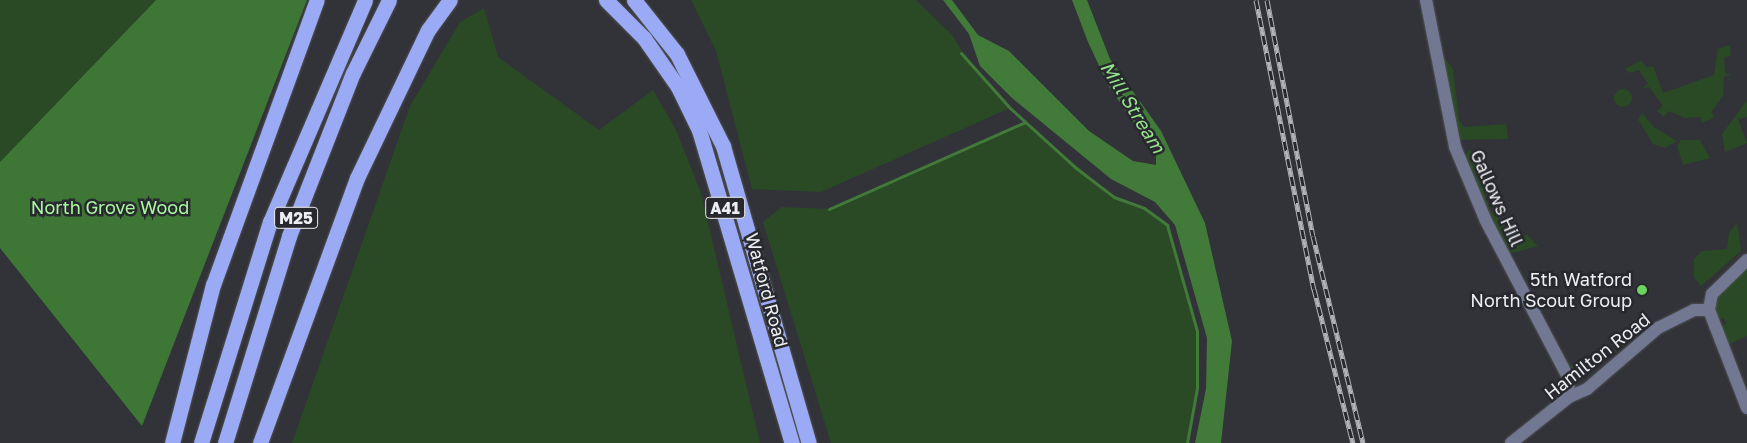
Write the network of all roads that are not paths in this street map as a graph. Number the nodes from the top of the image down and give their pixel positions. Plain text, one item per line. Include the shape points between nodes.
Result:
1 (317, 0) edge
2 (365, 0) edge
3 (389, 0) edge
4 (450, 0) edge
5 (606, 0) edge
6 (634, 0) edge
7 (1426, 0) edge
8 (1747, 260) edge
9 (1710, 304) junction
10 (1569, 397) junction
11 (1747, 408) edge
12 (172, 443) edge
13 (201, 443) edge
14 (225, 443) edge
15 (260, 443) edge
16 (792, 443) edge
17 (810, 443) edge
18 (1511, 443) edge

1 - 12 highway via 213,285
2 - 13 highway, M25 via 270,222
3 - 14 highway, M25 via 353,74 289,236
4 - 15 highway, M25 via 428,30 357,178
5 - 16 highway, Watford Road / A41 via 644,38 678,87 699,130
6 - 17 highway, Watford Road / A41 via 677,54 723,146
7 - 10 street, Gallows Hill via 1455,147 1486,221 1568,377
8 - 9 street
9 - 10 street, Hamilton Road via 1658,328 1581,393
9 - 11 street
10 - 18 street, Hamilton Road

